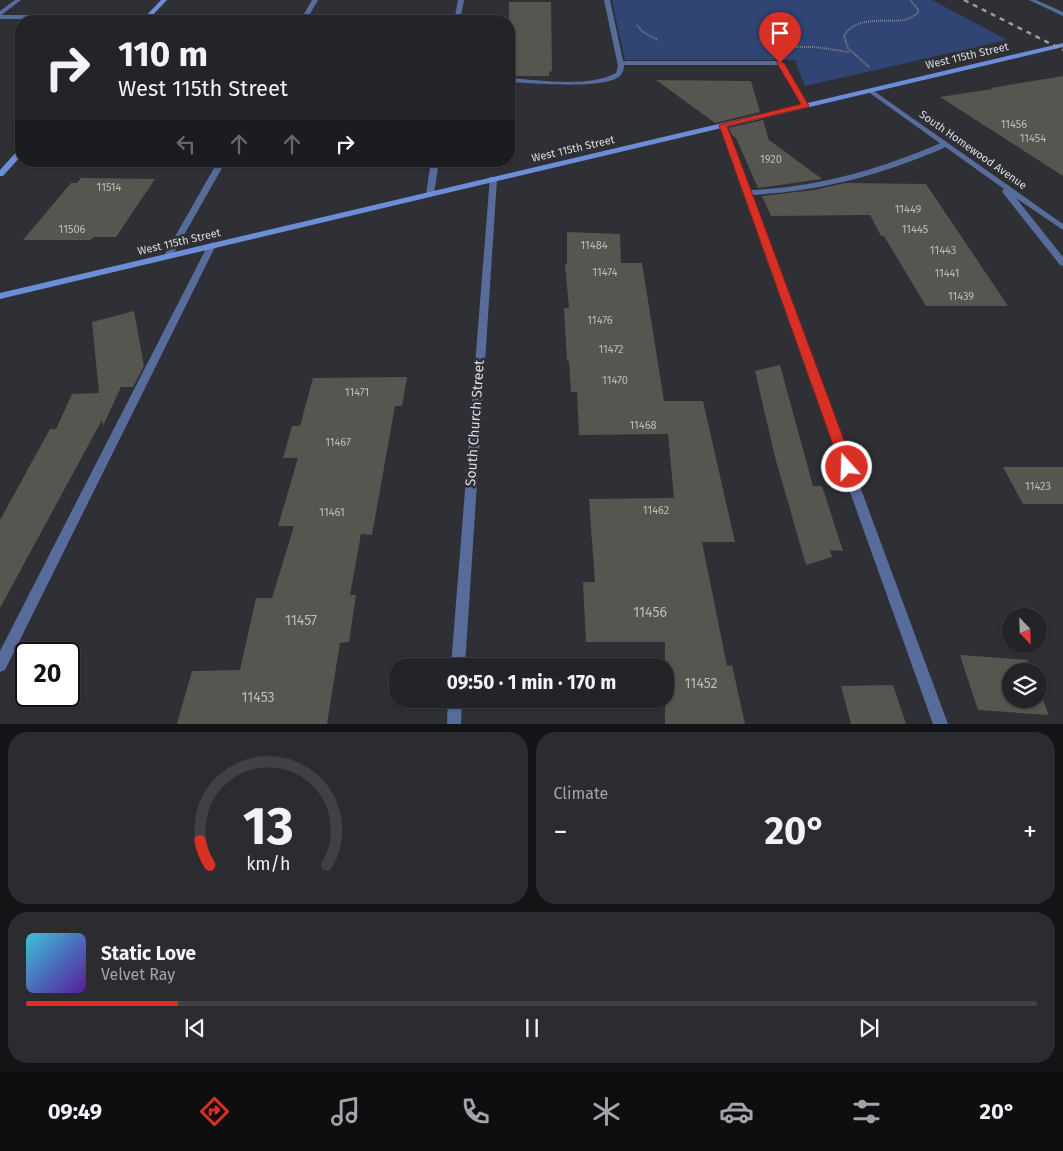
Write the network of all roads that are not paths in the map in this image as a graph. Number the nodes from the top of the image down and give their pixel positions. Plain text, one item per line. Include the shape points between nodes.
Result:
1 (18, 0) edge
2 (164, 0) edge
3 (315, 0) edge
4 (461, 0) edge
5 (607, 0) edge
6 (1032, 0) edge
7 (1063, 14) edge
8 (0, 15) edge
9 (15, 15) edge
10 (150, 15) edge
11 (306, 15) edge
12 (458, 15) edge
13 (1063, 44) edge
14 (620, 63) junction
15 (515, 80) edge
16 (869, 90) junction
17 (805, 106) junction
18 (723, 125) junction
19 (946, 144) junction
20 (15, 158) edge
21 (219, 167) edge
22 (434, 167) edge
23 (0, 174) edge
24 (493, 179) junction
25 (997, 181) junction
26 (747, 193) junction
27 (430, 194) junction
28 (1063, 228) edge
29 (212, 245) junction
30 (168, 256) junction
31 (1063, 263) edge
32 (0, 296) edge
33 (459, 658) edge
34 (0, 665) edge
35 (455, 708) edge
36 (454, 724) edge
37 (941, 724) edge

1 - 8 street
2 - 10 street
3 - 11 street
4 - 12 street
5 - 14 street
6 - 7 street
8 - 9 street
13 - 16 street, West 115th Street
14 - 15 street via 620,72 609,79
14 - 17 street via 780,63
16 - 17 street, West 115th Street
16 - 19 street, South Homewood Avenue
17 - 18 street, West 115th Street
18 - 24 street, West 115th Street
18 - 26 street
19 - 25 street, South Homewood Avenue
19 - 26 street via 884,170 844,181 777,192
20 - 23 street
21 - 30 street
22 - 27 street
24 - 27 street, West 115th Street
24 - 33 street, South Church Street
25 - 28 street, South Homewood Avenue
25 - 31 street
26 - 37 street
27 - 29 street, West 115th Street
29 - 30 street, West 115th Street
29 - 34 street
30 - 32 street, West 115th Street
35 - 36 street

